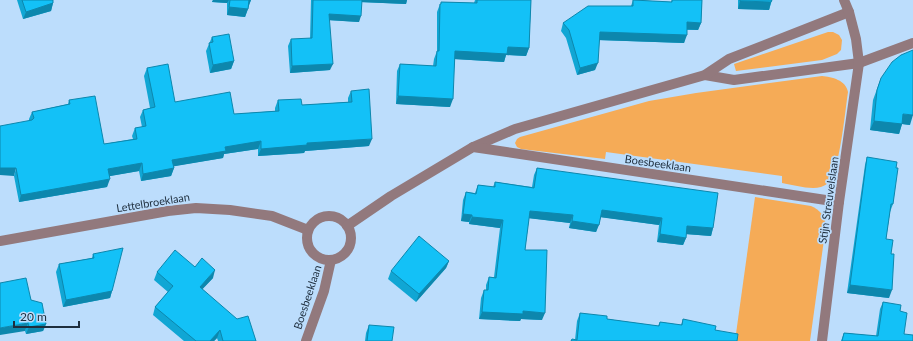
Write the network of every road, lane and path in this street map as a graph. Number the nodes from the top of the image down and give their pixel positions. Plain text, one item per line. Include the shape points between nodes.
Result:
1 (844, 0) edge
2 (849, 12) junction
3 (913, 43) edge
4 (859, 63) junction
5 (705, 75) junction
6 (473, 147) junction
7 (840, 202) junction
8 (347, 226) junction
9 (308, 230) junction
10 (0, 241) edge
11 (331, 260) junction
12 (306, 341) edge
13 (822, 341) edge

1 - 2 street
2 - 4 street
2 - 5 street via 729,59
3 - 4 street
4 - 5 street via 734,80
4 - 7 street, Stijn Streuvelslaan
5 - 6 street via 515,129
6 - 7 street, Boesbeeklaan
6 - 8 street via 391,196
7 - 13 street, Stijn Streuvelslaan
8 - 9 street via 334,216 326,216 318,218
8 - 11 street, Boesbeeklaan via 351,240 349,247 344,254
9 - 10 street, Lettelbroeklaan via 272,216 196,208
9 - 11 street, Boesbeeklaan via 306,239 314,255
11 - 12 street, Boesbeeklaan via 324,291

